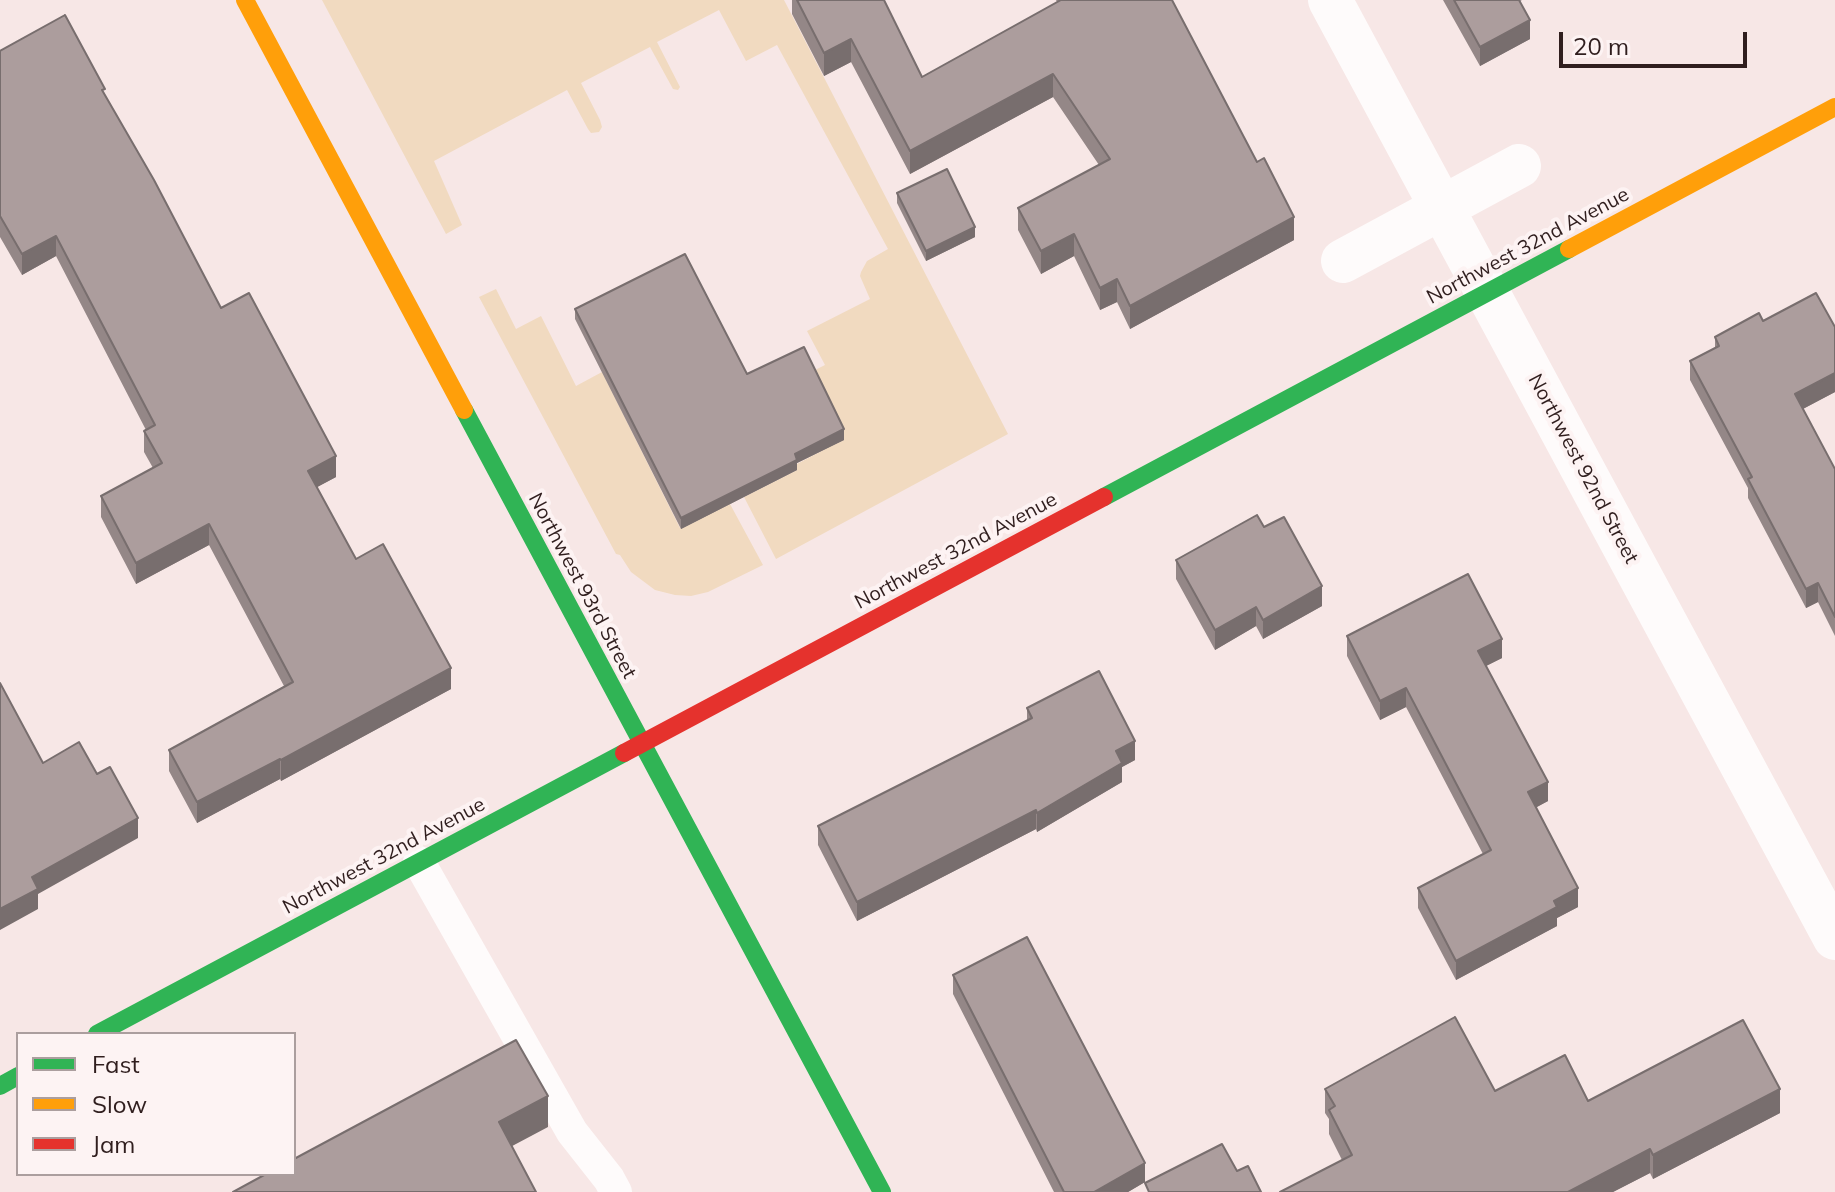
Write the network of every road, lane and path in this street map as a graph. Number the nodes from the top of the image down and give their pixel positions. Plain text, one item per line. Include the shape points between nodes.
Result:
1 (245, 0) edge
2 (1330, 0) edge
3 (1835, 107) edge
4 (1519, 166) dead end
5 (1442, 208) junction
6 (1343, 261) dead end
7 (1488, 293) junction
8 (642, 744) junction
9 (419, 862) junction
10 (1835, 938) edge
11 (101, 1032) edge
12 (616, 1192) edge
13 (882, 1192) edge

1 - 8 main road, Northwest 93rd Street
2 - 5 street, Northwest 92nd Street
3 - 7 main road, Northwest 32nd Avenue
4 - 5 street
5 - 6 street
5 - 7 street, Northwest 92nd Street
7 - 8 main road, Northwest 32nd Avenue
7 - 10 street, Northwest 92nd Street
8 - 9 main road, Northwest 32nd Avenue
8 - 13 main road, Northwest 93rd Street
9 - 11 main road, Northwest 32nd Avenue
9 - 12 lane via 572,1132

